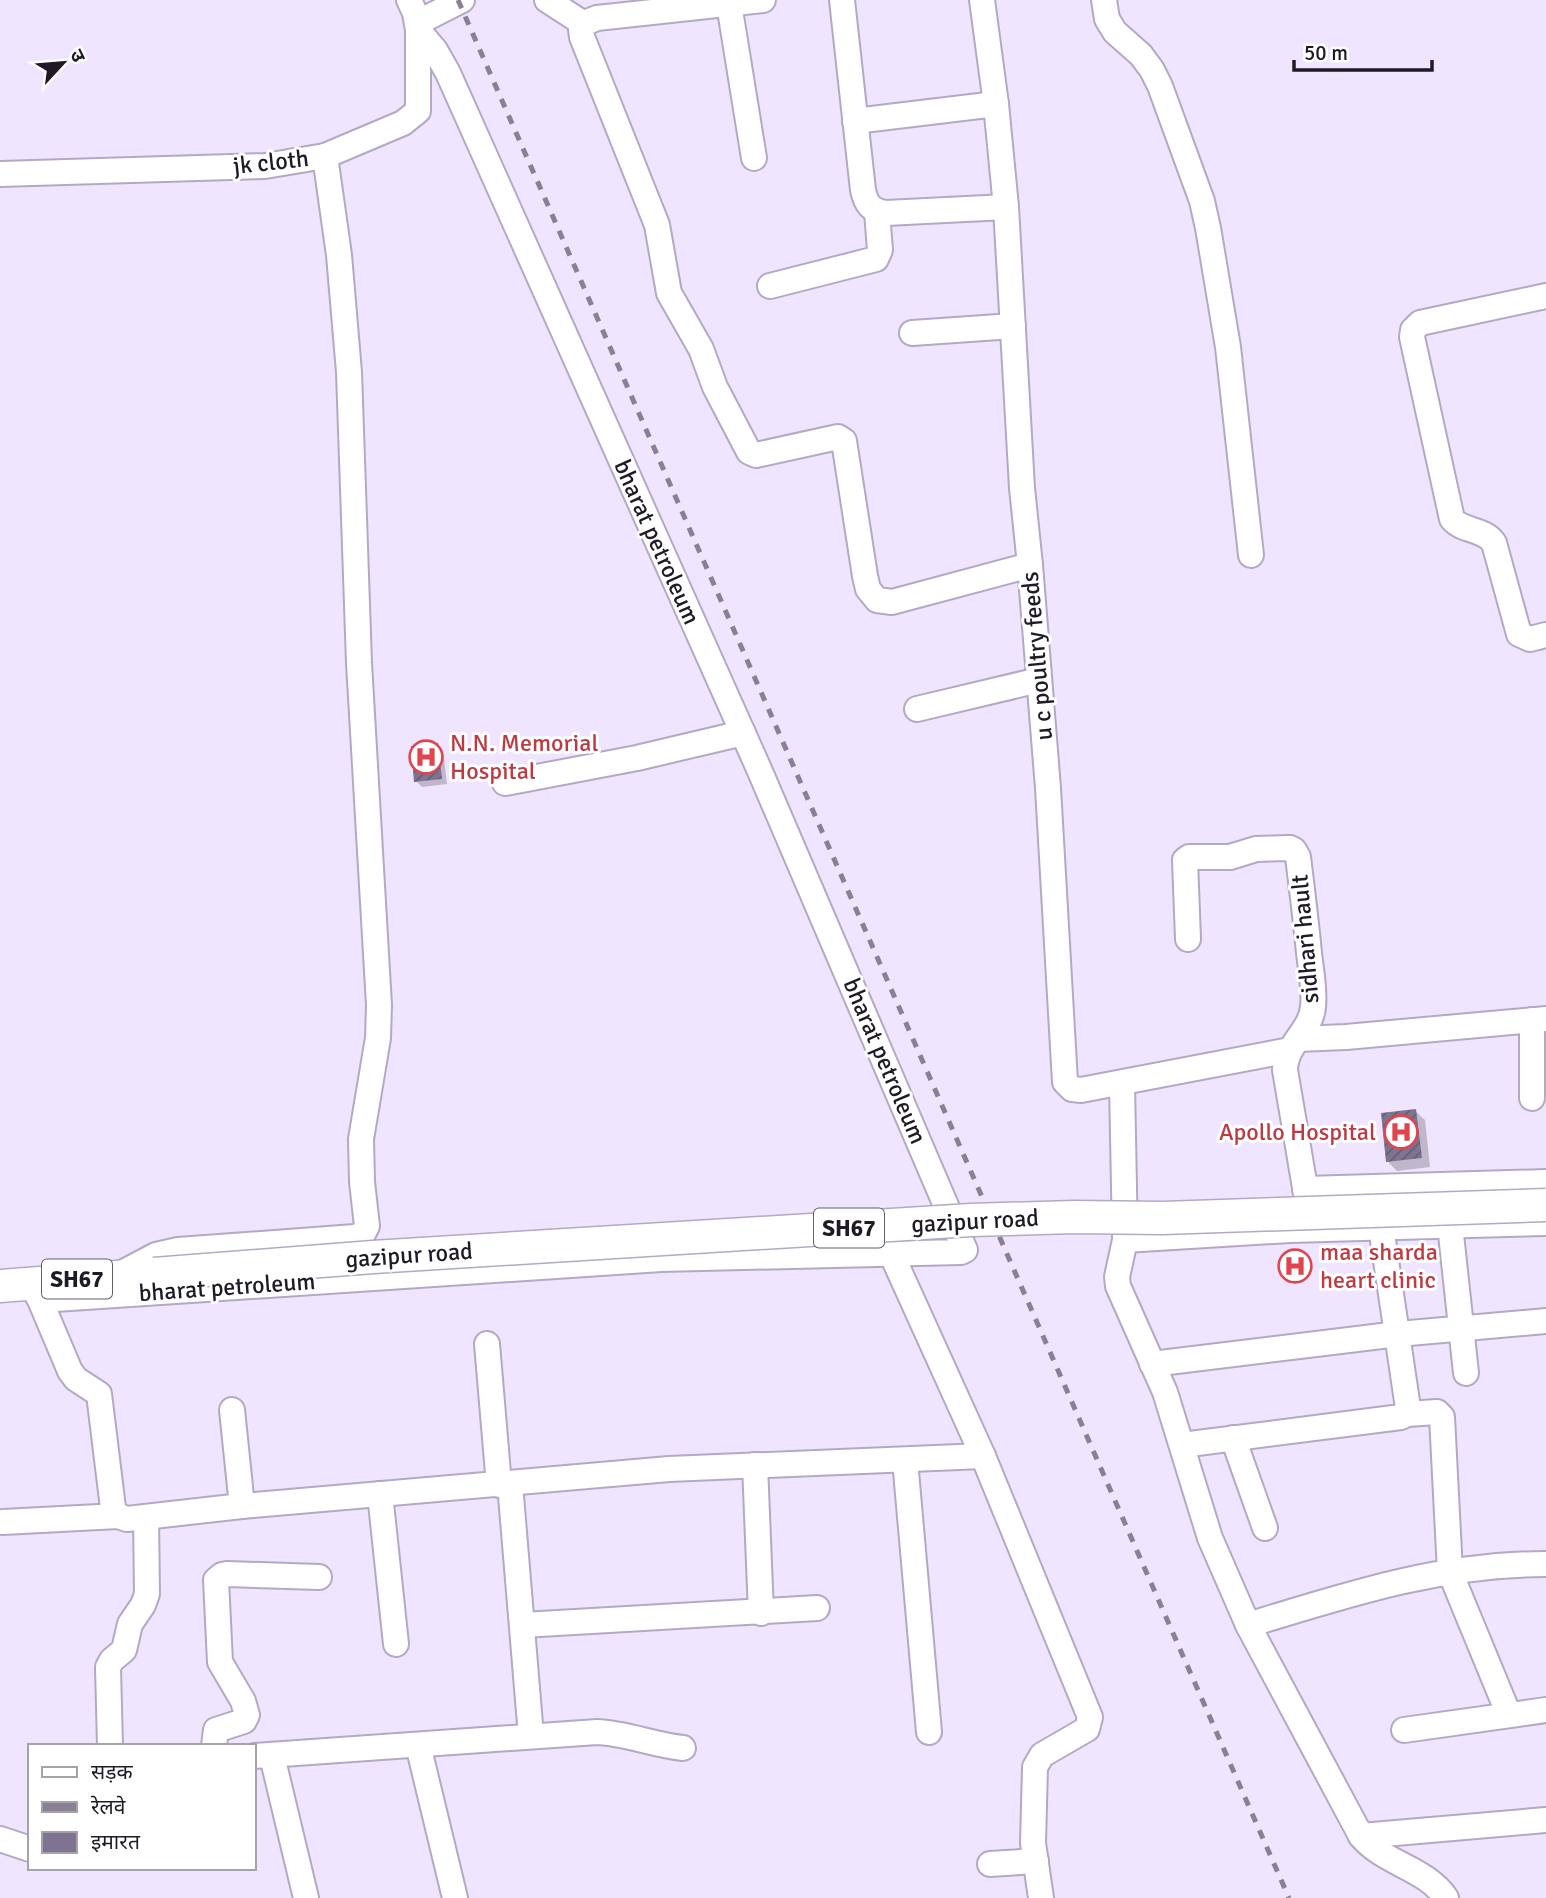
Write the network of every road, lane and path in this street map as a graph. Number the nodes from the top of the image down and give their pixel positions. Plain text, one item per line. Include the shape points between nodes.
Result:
1 (462, 0) edge
2 (547, 0) edge
3 (763, 0) edge
4 (842, 0) edge
5 (982, 0) edge
6 (1104, 0) edge
7 (729, 4) junction
8 (415, 18) edge
9 (584, 24) junction
10 (996, 104) junction
11 (855, 121) junction
12 (325, 156) junction
13 (754, 158) dead end
14 (0, 174) edge
15 (1006, 207) junction
16 (877, 212) junction
17 (770, 286) dead end
18 (1546, 296) edge
19 (1013, 326) junction
20 (912, 333) dead end
21 (1251, 555) dead end
22 (1030, 565) junction
23 (1546, 635) edge
24 (1039, 680) junction
25 (917, 709) dead end
26 (743, 733) junction
27 (505, 783) dead end
28 (1188, 939) dead end
29 (1539, 1020) edge
30 (1294, 1044) junction
31 (1122, 1083) junction
32 (1532, 1098) dead end
33 (1546, 1182) edge
34 (1305, 1189) junction
35 (1546, 1205) edge
36 (1546, 1223) edge
37 (1450, 1225) junction
38 (1381, 1227) junction
39 (1312, 1229) junction
40 (1125, 1240) junction
41 (891, 1253) junction
42 (116, 1275) junction
43 (23, 1289) edge
44 (1546, 1321) edge
45 (1460, 1328) junction
46 (1398, 1334) junction
47 (487, 1343) dead end
48 (1152, 1364) junction
49 (1466, 1373) dead end
50 (232, 1410) dead end
51 (1407, 1414) junction
52 (1233, 1438) junction
53 (1182, 1445) junction
54 (983, 1456) junction
55 (905, 1460) junction
56 (755, 1465) junction
57 (505, 1484) junction
58 (380, 1494) junction
59 (243, 1506) junction
60 (118, 1516) junction
61 (146, 1517) junction
62 (3, 1522) dead end
63 (1265, 1528) dead end
64 (1546, 1563) edge
65 (1450, 1572) junction
66 (319, 1577) dead end
67 (817, 1608) dead end
68 (761, 1613) junction
69 (523, 1625) junction
70 (1248, 1625) junction
71 (396, 1644) dead end
72 (1546, 1710) edge
73 (1509, 1715) junction
74 (1404, 1730) dead end
75 (929, 1732) dead end
76 (531, 1736) junction
77 (110, 1744) edge
78 (214, 1744) edge
79 (418, 1745) junction
80 (682, 1748) dead end
81 (263, 1756) edge
82 (1546, 1820) edge
83 (1361, 1836) junction
84 (0, 1839) edge
85 (28, 1848) edge
86 (1036, 1861) junction
87 (990, 1864) dead end
88 (306, 1898) edge
89 (455, 1898) edge
90 (1041, 1898) edge
91 (1446, 1898) edge

1 - 8 street
2 - 9 street
3 - 7 street
4 - 11 street
5 - 10 street, u c poultry feeds
6 - 21 street via 1115,32 1141,55 1160,86 1202,201 1228,347
7 - 9 street via 597,18
7 - 13 street
8 - 12 street, jk cloth via 418,111 403,123
8 - 26 street, bharat petroleum via 448,73
9 - 22 street via 582,37 657,225 669,293 701,349 746,450 756,455 833,438 844,441 864,576 877,600 892,602
10 - 11 street
10 - 15 street, u c poultry feeds
11 - 16 street via 863,190 868,205
12 - 14 street, jk cloth via 265,166
12 - 42 street via 340,255 349,372 359,663 379,1005 361,1139 367,1226 355,1237 165,1253
15 - 16 street
15 - 19 street, u c poultry feeds
16 - 17 street via 880,250 876,259
18 - 23 street via 1420,323 1412,337 1452,519 1494,543 1519,634 1530,639
19 - 20 street
19 - 22 street, u c poultry feeds
22 - 24 street, u c poultry feeds
24 - 25 street
24 - 31 street, u c poultry feeds via 1065,1082 1080,1090
26 - 27 street
26 - 41 street, bharat petroleum via 965,1248 961,1252
28 - 30 street, sidhari hault via 1185,860 1238,856 1256,849 1294,850 1314,999 1311,1018
29 - 30 street, u c poultry feeds
29 - 32 street
30 - 31 street, u c poultry feeds
30 - 34 street, sidhari hault via 1285,1070
31 - 40 street
33 - 34 street
34 - 39 street, sidhari hault
35 - 42 main road, gazipur road / SH67, bridge via 971,1220
36 - 37 street
37 - 38 street
37 - 45 street
38 - 39 street
38 - 46 street
39 - 40 street
40 - 48 street via 1118,1286
41 - 43 street, bharat petroleum via 661,1259
41 - 54 street
42 - 43 main road, SH67
43 - 60 street via 70,1371 100,1397 112,1503
44 - 45 street
45 - 46 street
45 - 49 street
46 - 48 street
46 - 51 street
47 - 57 street
48 - 53 street
50 - 59 street
51 - 52 street
51 - 65 street via 1437,1412 1442,1417
52 - 53 street
52 - 63 street
53 - 70 street via 1210,1538
54 - 55 street
54 - 86 street via 1090,1717 1087,1729 1042,1755 1035,1767
55 - 56 street
55 - 75 street
56 - 57 street
56 - 68 street
57 - 58 street
57 - 69 street
58 - 59 street
58 - 71 street
59 - 61 street
60 - 61 street
60 - 62 street
61 - 77 street via 147,1594 129,1627 124,1650 108,1667
64 - 65 street
65 - 70 street via 1385,1584
65 - 73 street
66 - 78 street via 227,1574 216,1580 220,1662 247,1715 244,1721 216,1730
67 - 68 street
68 - 69 street
69 - 76 street
70 - 83 street
72 - 73 street
73 - 74 street
76 - 79 street
76 - 80 street via 610,1732
79 - 81 street
79 - 89 street
81 - 88 street
82 - 83 street
83 - 91 street via 1385,1858 1434,1885
84 - 85 street
86 - 87 street
86 - 90 street

